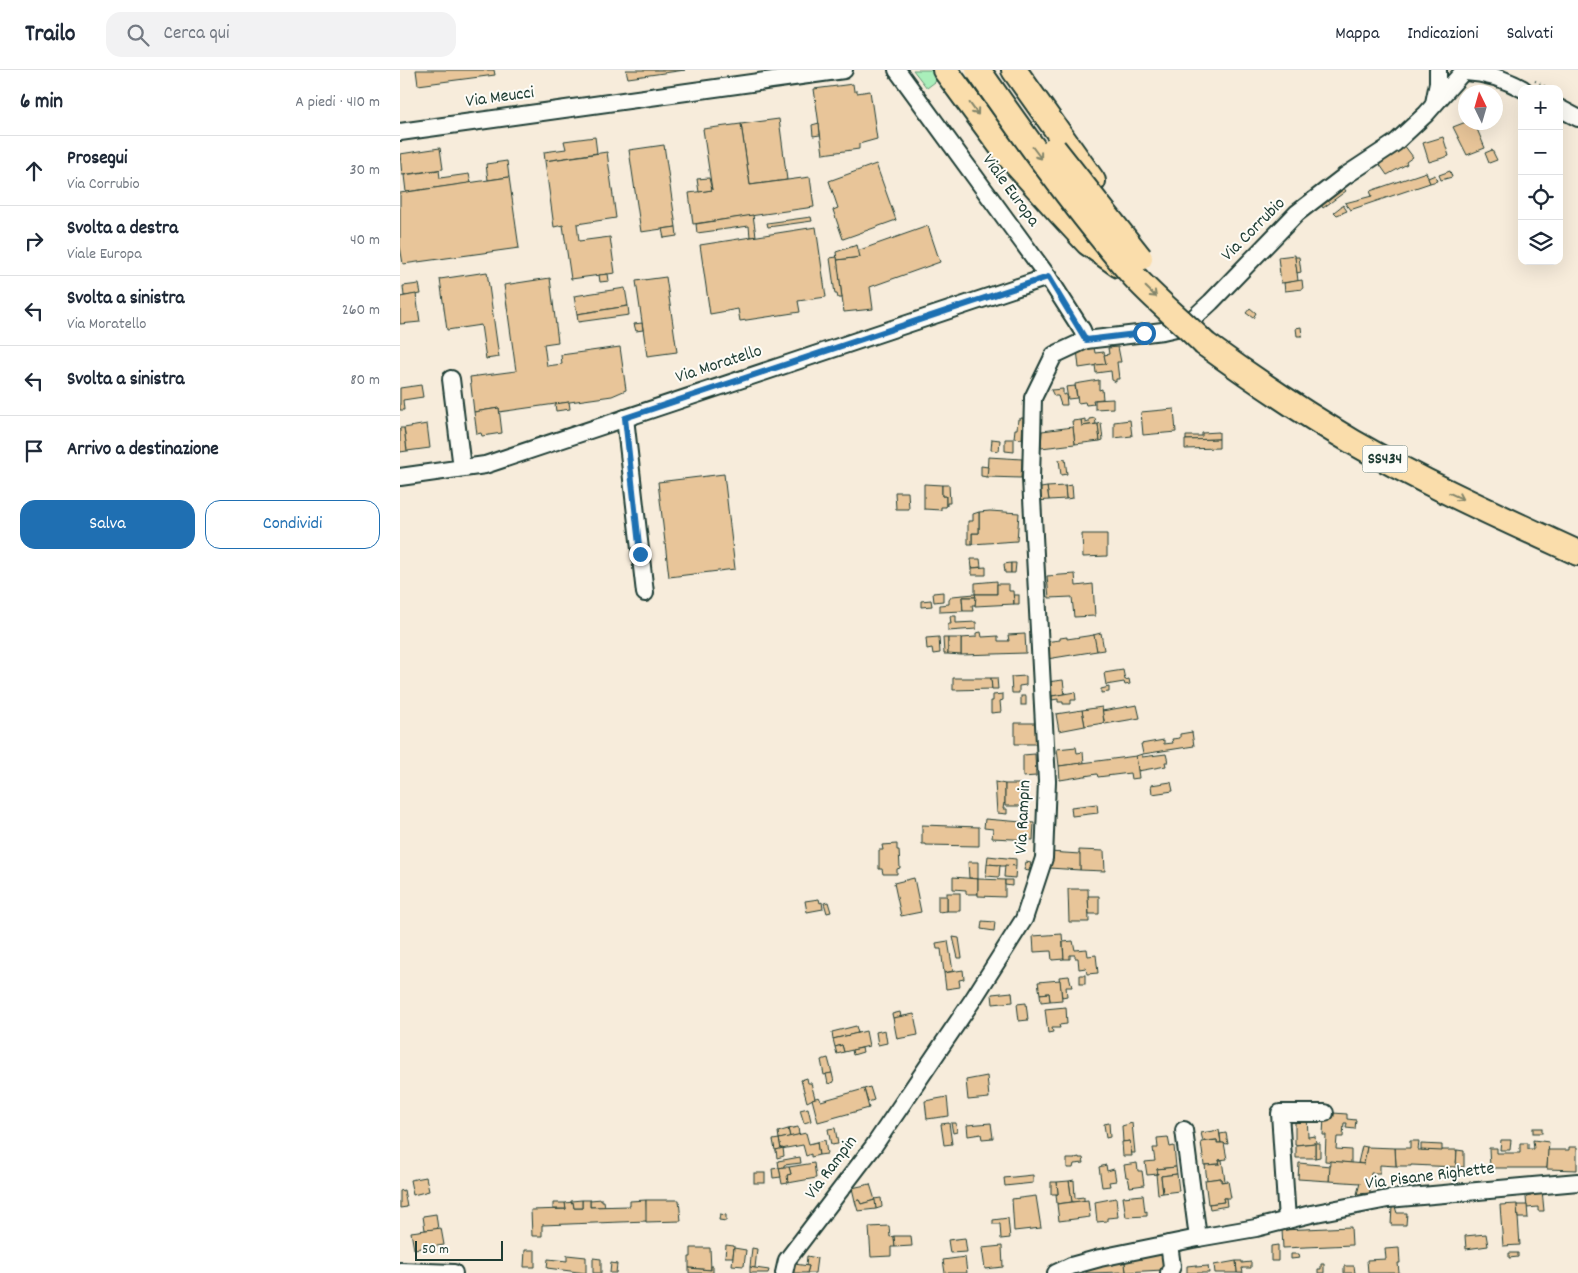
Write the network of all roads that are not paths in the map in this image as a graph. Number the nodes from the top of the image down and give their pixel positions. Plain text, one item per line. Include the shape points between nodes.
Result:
1 (844, 70) edge
2 (896, 70) edge
3 (945, 70) edge
4 (978, 70) edge
5 (997, 70) edge
6 (1014, 70) edge
7 (1438, 70) edge
8 (1444, 70) edge
9 (1465, 72) edge
10 (1502, 75) edge
11 (1518, 86) edge
12 (1433, 105) junction
13 (1563, 110) edge
14 (1578, 118) edge
15 (400, 132) edge
16 (1110, 221) junction
17 (1132, 274) junction
18 (1048, 277) junction
19 (1210, 338) junction
20 (1086, 340) junction
21 (451, 379) dead end
22 (625, 418) junction
23 (462, 468) junction
24 (400, 477) edge
25 (1578, 536) edge
26 (1578, 553) edge
27 (645, 593) dead end
28 (1325, 1113) dead end
29 (1184, 1130) dead end
30 (1578, 1182) edge
31 (1287, 1220) junction
32 (1198, 1238) junction
33 (1169, 1244) junction
34 (400, 1271) edge
35 (454, 1273) edge
36 (784, 1273) edge
37 (1056, 1273) edge
38 (1169, 1273) edge

1 - 15 street, Via Meucci
2 - 18 street, Viale Europa
3 -> 17 highway, bridge via 1006,153 1060,214 1088,242
4 -> 17 highway, SS434, bridge via 1081,212
5 - 16 highway, SS434, bridge
6 - 16 highway, bridge via 1100,192
7 - 12 street
8 - 9 street via 1452,74
9 - 10 street
9 - 12 street, Via Corrubio
10 - 11 street
12 - 20 street, Via Corrubio via 1395,143 1297,213 1184,326
13 - 14 street
16 - 19 highway, SS434, bridge
17 -> 19 highway, SS434, bridge
18 - 20 street, Viale Europa
18 - 22 street, Via Moratello
19 - 25 highway, SS434 via 1382,442
19 -> 26 highway, SS434 via 1300,410 1355,443 1449,493
20 - 36 street, Via Rampin via 1054,355 1033,398 1031,479 1047,780 1044,858 1024,919 874,1147 787,1260
21 - 23 street
22 - 23 street, Via Moratello via 485,465
22 - 27 street
23 - 24 street, Via Moratello
28 - 31 street via 1280,1113
29 - 32 street
30 - 31 street, Via Pisane Righette via 1388,1199
31 - 32 street, Via Pisane Righette
32 - 33 street, Via Pisane Righette
33 - 37 street, Via Pisane Righette via 1100,1258
33 - 38 street via 1172,1266
34 - 35 street

